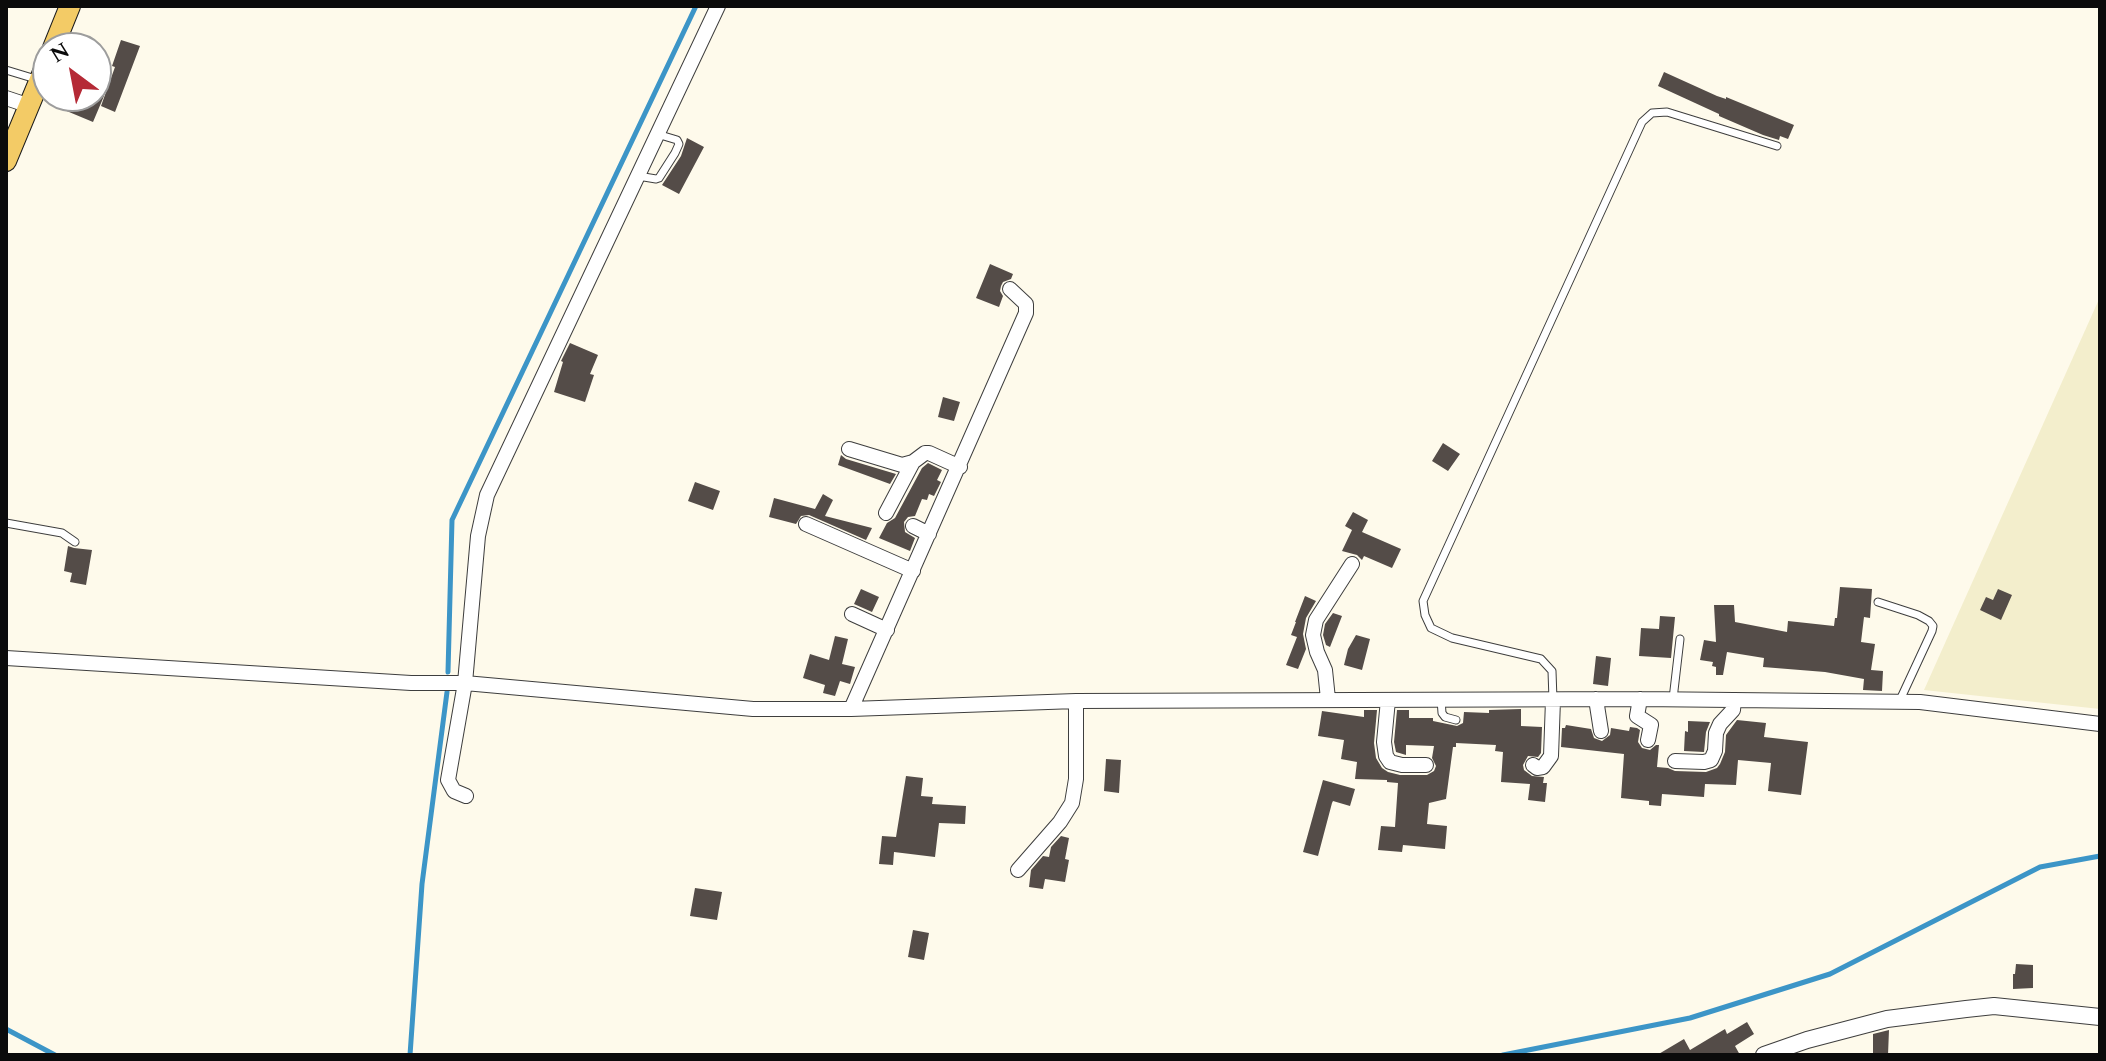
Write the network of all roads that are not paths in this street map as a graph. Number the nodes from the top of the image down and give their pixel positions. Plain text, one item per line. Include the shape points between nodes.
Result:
1 (70, 6) edge
2 (718, 6) edge
3 (59, 32) edge
4 (6, 70) edge
5 (32, 70) edge
6 (6, 98) edge
7 (32, 101) edge
8 (30, 106) junction
9 (657, 134) junction
10 (1777, 146) dead end
11 (6, 161) edge
12 (638, 176) junction
13 (1010, 289) dead end
14 (849, 449) dead end
15 (913, 462) junction
16 (960, 467) junction
17 (886, 513) dead end
18 (6, 523) edge
19 (806, 524) dead end
20 (913, 526) dead end
21 (929, 534) junction
22 (75, 542) dead end
23 (1352, 564) dead end
24 (913, 571) junction
25 (1878, 602) dead end
26 (852, 614) dead end
27 (887, 630) junction
28 (1680, 639) dead end
29 (6, 658) edge
30 (465, 683) junction
31 (1328, 699) junction
32 (1441, 699) junction
33 (1596, 699) junction
34 (1640, 699) junction
35 (1673, 699) junction
36 (1388, 700) junction
37 (1553, 700) junction
38 (1734, 700) junction
39 (1076, 701) junction
40 (1900, 702) junction
41 (851, 709) junction
42 (1456, 720) dead end
43 (2100, 724) edge
44 (1601, 731) dead end
45 (1648, 740) dead end
46 (1675, 761) dead end
47 (1426, 765) dead end
48 (1533, 765) dead end
49 (466, 796) dead end
50 (1018, 870) dead end
51 (2100, 1017) edge
52 (1808, 1047) edge
53 (1764, 1055) edge

1 - 3 main road
2 - 9 street
4 - 5 lane
6 - 8 street
7 - 8 main road
8 - 11 main road
9 - 12 street
9 - 12 lane via 677,140 675,153 659,178
10 - 37 lane via 1667,112 1652,113 1642,122 1423,601 1431,628 1541,659 1552,671
12 - 30 street via 487,495 478,536
13 - 16 street via 1026,304 1026,313
14 - 15 street via 892,463
15 - 16 street via 929,453
15 - 17 street
16 - 21 street
18 - 22 lane via 62,533
19 - 24 street
20 - 21 street
21 - 24 street
23 - 31 street via 1316,620 1313,635
24 - 27 street
25 - 40 lane via 1918,615 1933,626
26 - 27 street
27 - 41 street
28 - 35 lane
29 - 30 street
30 - 41 street via 753,709
30 - 49 street via 448,780 454,791
31 - 36 street
31 - 39 street
32 - 36 street
32 - 37 street
32 - 42 lane via 1442,713
33 - 34 street
33 - 37 street
33 - 44 street
34 - 35 street
34 - 45 street via 1637,716 1651,725
35 - 38 street
36 - 47 street via 1386,756 1402,765
37 - 48 street via 1551,756 1543,767
38 - 40 street
38 - 46 street via 1716,733 1711,760
39 - 41 street
39 - 50 street via 1072,803
40 - 43 street
51 - 52 street via 1994,1006 1887,1019
52 - 53 street

